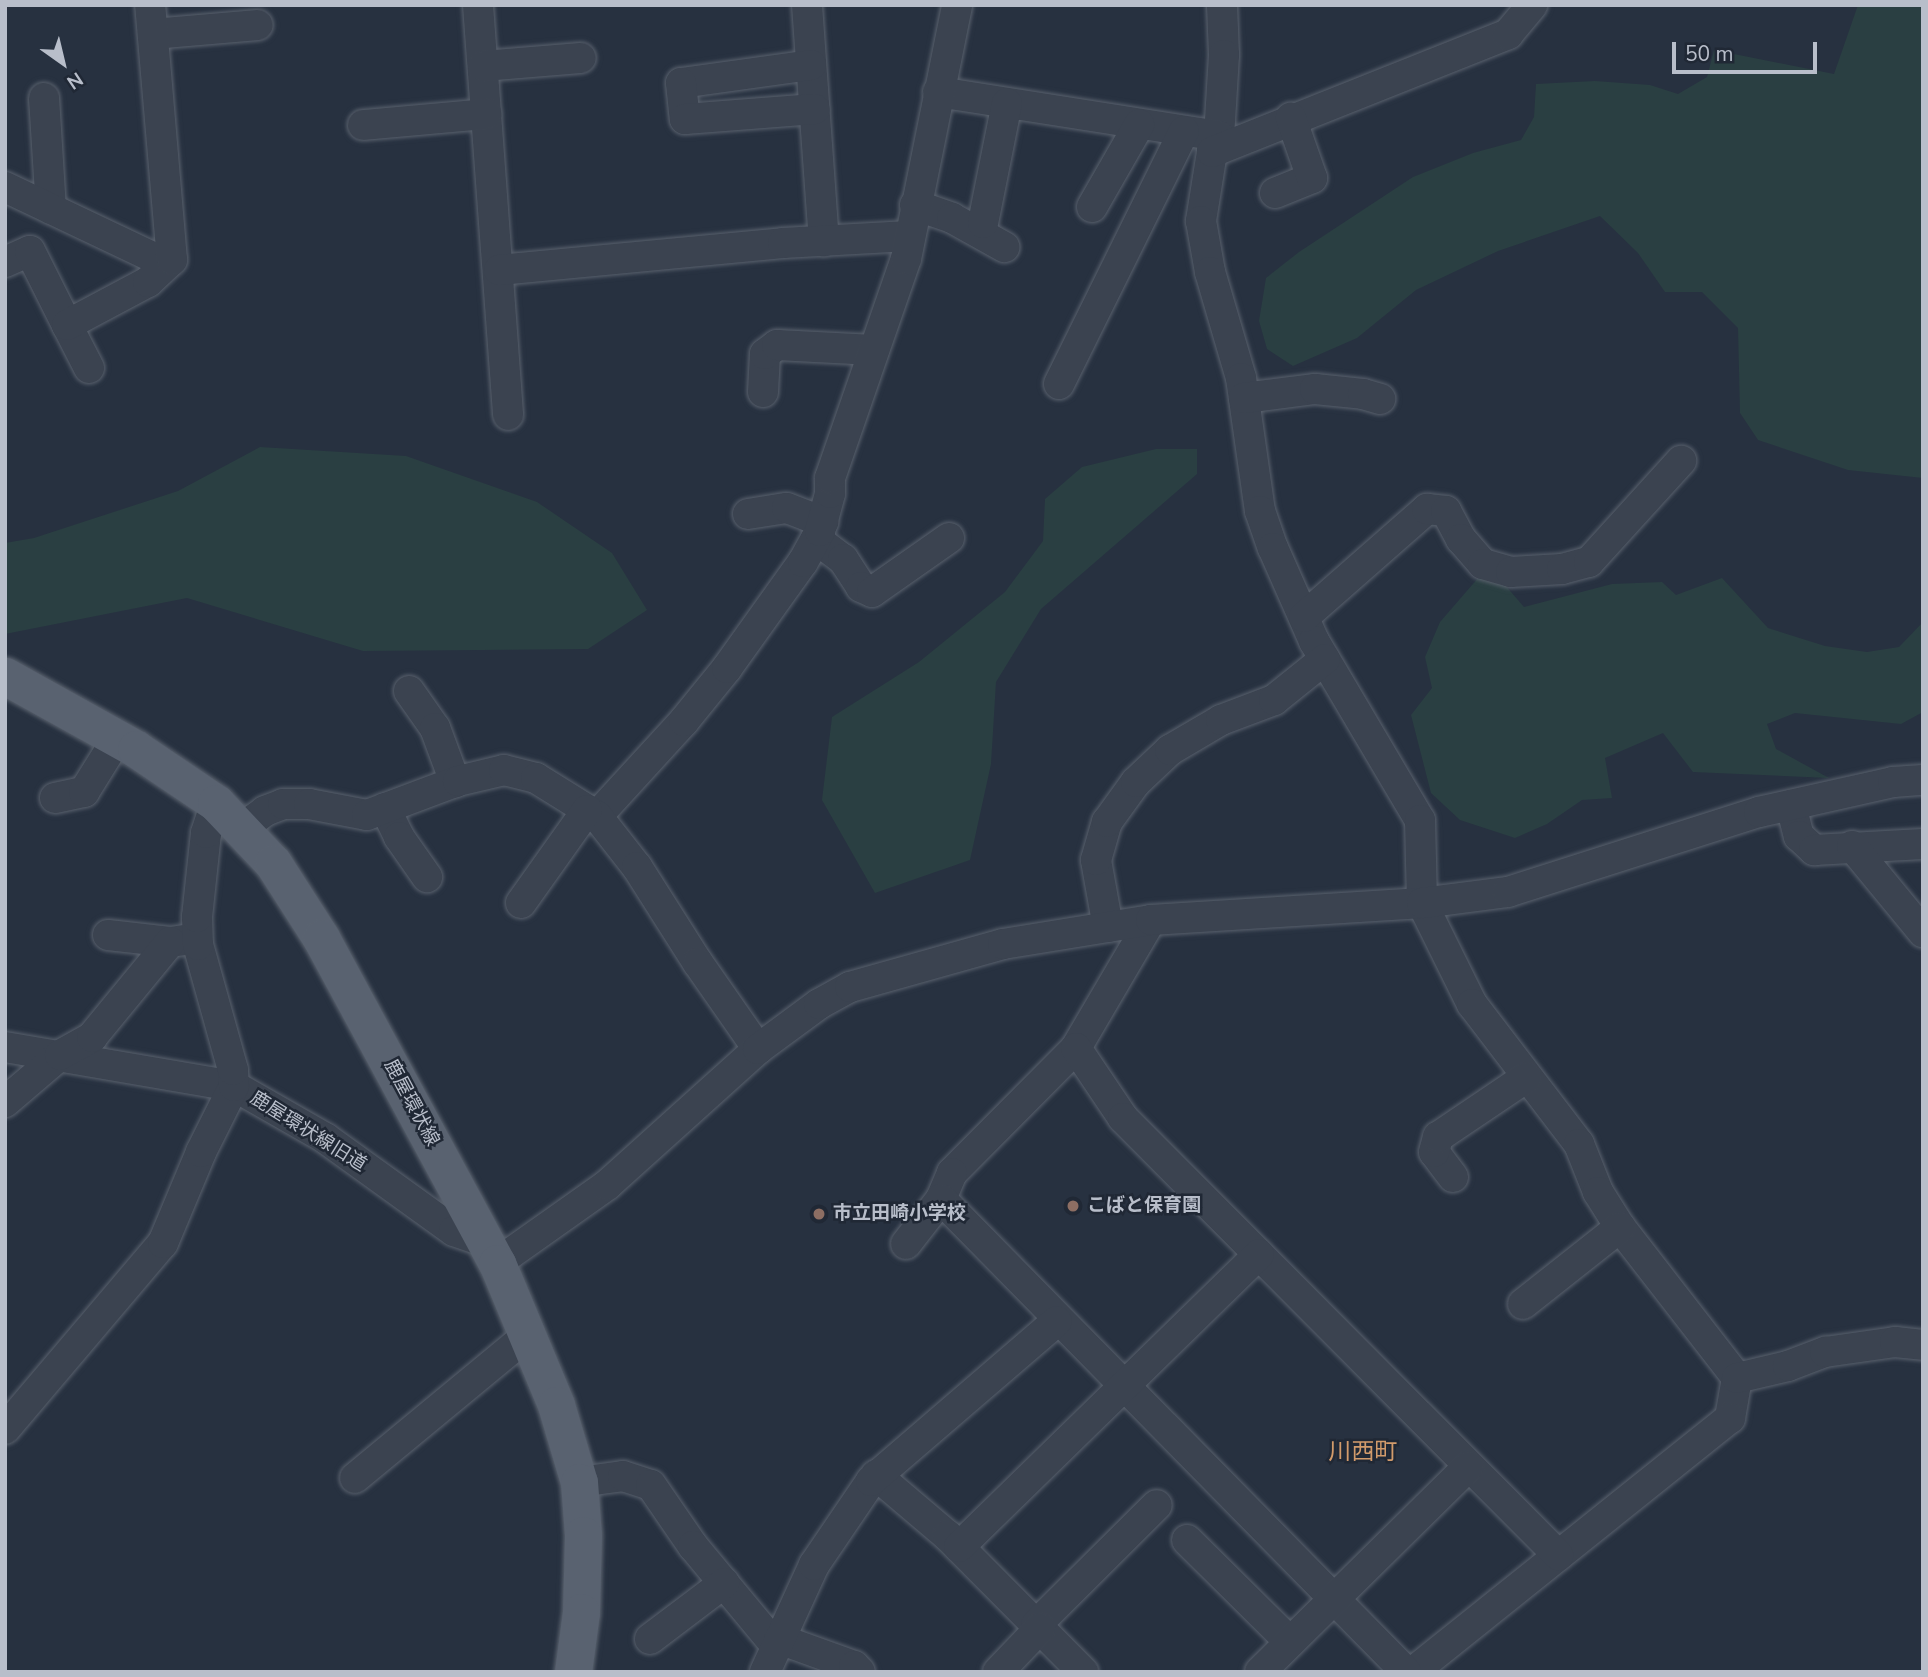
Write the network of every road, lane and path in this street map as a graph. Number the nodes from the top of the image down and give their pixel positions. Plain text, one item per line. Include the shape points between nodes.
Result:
1 (478, 5) edge
2 (807, 5) edge
3 (957, 5) edge
4 (1222, 5) edge
5 (1532, 5) edge
6 (151, 20) edge
7 (258, 25) dead end
8 (582, 58) dead end
9 (811, 65) junction
10 (483, 66) junction
11 (938, 92) junction
12 (44, 98) dead end
13 (1007, 103) junction
14 (815, 109) junction
15 (487, 114) junction
16 (1291, 118) junction
17 (363, 125) dead end
18 (1139, 125) junction
19 (1184, 131) junction
20 (1216, 144) junction
21 (5, 187) edge
22 (1275, 193) dead end
23 (915, 205) junction
24 (1092, 207) dead end
25 (51, 209) junction
26 (984, 223) dead end
27 (909, 236) junction
28 (824, 241) junction
29 (1004, 247) dead end
30 (5, 262) edge
31 (167, 264) junction
32 (499, 270) junction
33 (67, 325) junction
34 (874, 350) junction
35 (89, 368) dead end
36 (1059, 384) dead end
37 (763, 391) dead end
38 (1244, 398) junction
39 (1380, 400) dead end
40 (508, 415) dead end
41 (1681, 461) dead end
42 (748, 514) dead end
43 (820, 531) junction
44 (949, 538) dead end
45 (1304, 617) junction
46 (1325, 659) junction
47 (5, 676) edge
48 (409, 691) dead end
49 (117, 739) junction
50 (1923, 780) edge
51 (455, 782) junction
52 (55, 798) dead end
53 (216, 803) junction
54 (1791, 805) junction
55 (385, 808) junction
56 (592, 813) junction
57 (242, 828) junction
58 (1923, 844) edge
59 (1852, 846) junction
60 (427, 877) dead end
61 (521, 903) dead end
62 (1422, 904) junction
63 (1151, 920) junction
64 (1108, 927) junction
65 (1923, 932) edge
66 (108, 935) dead end
67 (184, 940) junction
68 (5, 1047) edge
69 (1076, 1048) junction
70 (758, 1049) junction
71 (60, 1055) junction
72 (1527, 1077) junction
73 (234, 1086) junction
74 (5, 1102) edge
75 (1453, 1177) dead end
76 (941, 1199) junction
77 (1620, 1227) junction
78 (906, 1244) dead end
79 (491, 1252) junction
80 (1259, 1254) junction
81 (1523, 1304) dead end
82 (1057, 1321) junction
83 (528, 1335) junction
84 (1923, 1345) edge
85 (1737, 1378) junction
86 (1124, 1387) junction
87 (5, 1429) edge
88 (1469, 1466) junction
89 (876, 1475) junction
90 (355, 1478) dead end
91 (579, 1482) junction
92 (1157, 1505) dead end
93 (1187, 1540) dead end
94 (959, 1547) junction
95 (1558, 1555) junction
96 (724, 1583) junction
97 (1334, 1598) junction
98 (1038, 1627) junction
99 (650, 1639) dead end
100 (1290, 1642) junction
101 (773, 1652) edge
102 (573, 1672) edge
103 (860, 1672) edge
104 (998, 1672) edge
105 (1083, 1672) edge
106 (1260, 1672) edge
107 (1406, 1672) edge
108 (1413, 1672) edge

1 - 10 street
2 - 9 street
3 - 11 street
4 - 20 street via 1224,55
5 - 16 street via 1508,34
6 - 7 street
6 - 31 street via 172,260
8 - 10 street
9 - 14 street
9 - 14 street via 681,83 685,119
10 - 15 street
11 - 13 street
11 - 23 street
12 - 25 street
13 - 18 street
13 - 26 street
14 - 28 street
15 - 17 street
15 - 32 street
16 - 20 street
16 - 22 street via 1312,178
18 - 19 street
18 - 24 street
19 - 20 street
19 - 36 street
20 - 38 street via 1202,221 1210,272
21 - 25 street
23 - 27 street
23 - 29 street via 952,218
25 - 31 street
27 - 28 street
27 - 34 street via 906,259
28 - 32 street
30 - 33 street via 30,251
31 - 33 street via 148,282
32 - 40 street
33 - 35 street
34 - 37 street via 777,345 765,354
34 - 43 street via 830,478
38 - 39 street via 1315,389
38 - 45 street via 1260,511
41 - 45 street via 1589,562 1562,569 1511,572 1483,564 1461,539 1446,511 1427,509
42 - 43 street via 787,508
43 - 44 street via 861,587 872,592
43 - 56 street via 727,668 684,721
45 - 46 street
46 - 62 street via 1420,820
46 - 64 street via 1274,700 1221,720 1170,750 1136,782 1107,822 1097,860
47 - 49 main road, 鹿屋環状線
48 - 51 street via 435,728
49 - 52 street via 84,792
49 - 53 main road, 鹿屋環状線
50 - 54 street
51 - 55 street
51 - 56 street via 504,770 536,778
53 - 57 main road, 鹿屋環状線
53 - 67 street, 鹿屋環状線旧道
54 - 59 street via 1799,836 1814,850
54 - 62 street via 1508,892
55 - 57 street via 367,815 283,804
55 - 60 street
56 - 61 street
56 - 70 street via 637,867
57 - 79 main road, 鹿屋環状線 via 272,863 321,938
58 - 59 street
59 - 65 street
62 - 63 street
62 - 72 street via 1472,1004
63 - 64 street
63 - 69 street
64 - 70 street via 1003,944 850,987
66 - 67 street
67 - 71 street via 92,1037
67 - 73 street, 鹿屋環状線旧道 via 233,1070
68 - 71 street
69 - 76 street via 952,1173
69 - 80 street via 1123,1118
70 - 79 street via 607,1185
71 - 73 street
71 - 74 street
72 - 75 street via 1438,1137 1434,1152
72 - 77 street via 1579,1144 1598,1192
73 - 79 street, 鹿屋環状線旧道 via 325,1138 454,1231
73 - 87 street via 163,1243
76 - 78 street
76 - 82 street
77 - 81 street
77 - 85 street
79 - 83 main road, 鹿屋環状線
80 - 86 street
80 - 88 street
82 - 86 street
82 - 89 street
83 - 90 street
83 - 91 main road, 鹿屋環状線 via 556,1405
84 - 85 street via 1895,1342 1825,1352
85 - 95 street via 1730,1418
86 - 94 street
86 - 97 street
88 - 95 street
88 - 97 street
89 - 94 street
89 - 101 street via 814,1565
91 - 96 street via 623,1476 651,1485 692,1546
91 - 102 main road, 鹿屋環状線 via 581,1612
92 - 98 street
93 - 100 street
94 - 98 street
95 - 108 street
96 - 99 street
96 - 101 street
97 - 100 street
97 - 107 street
98 - 104 street
98 - 105 street
100 - 106 street
101 - 103 street via 854,1666

